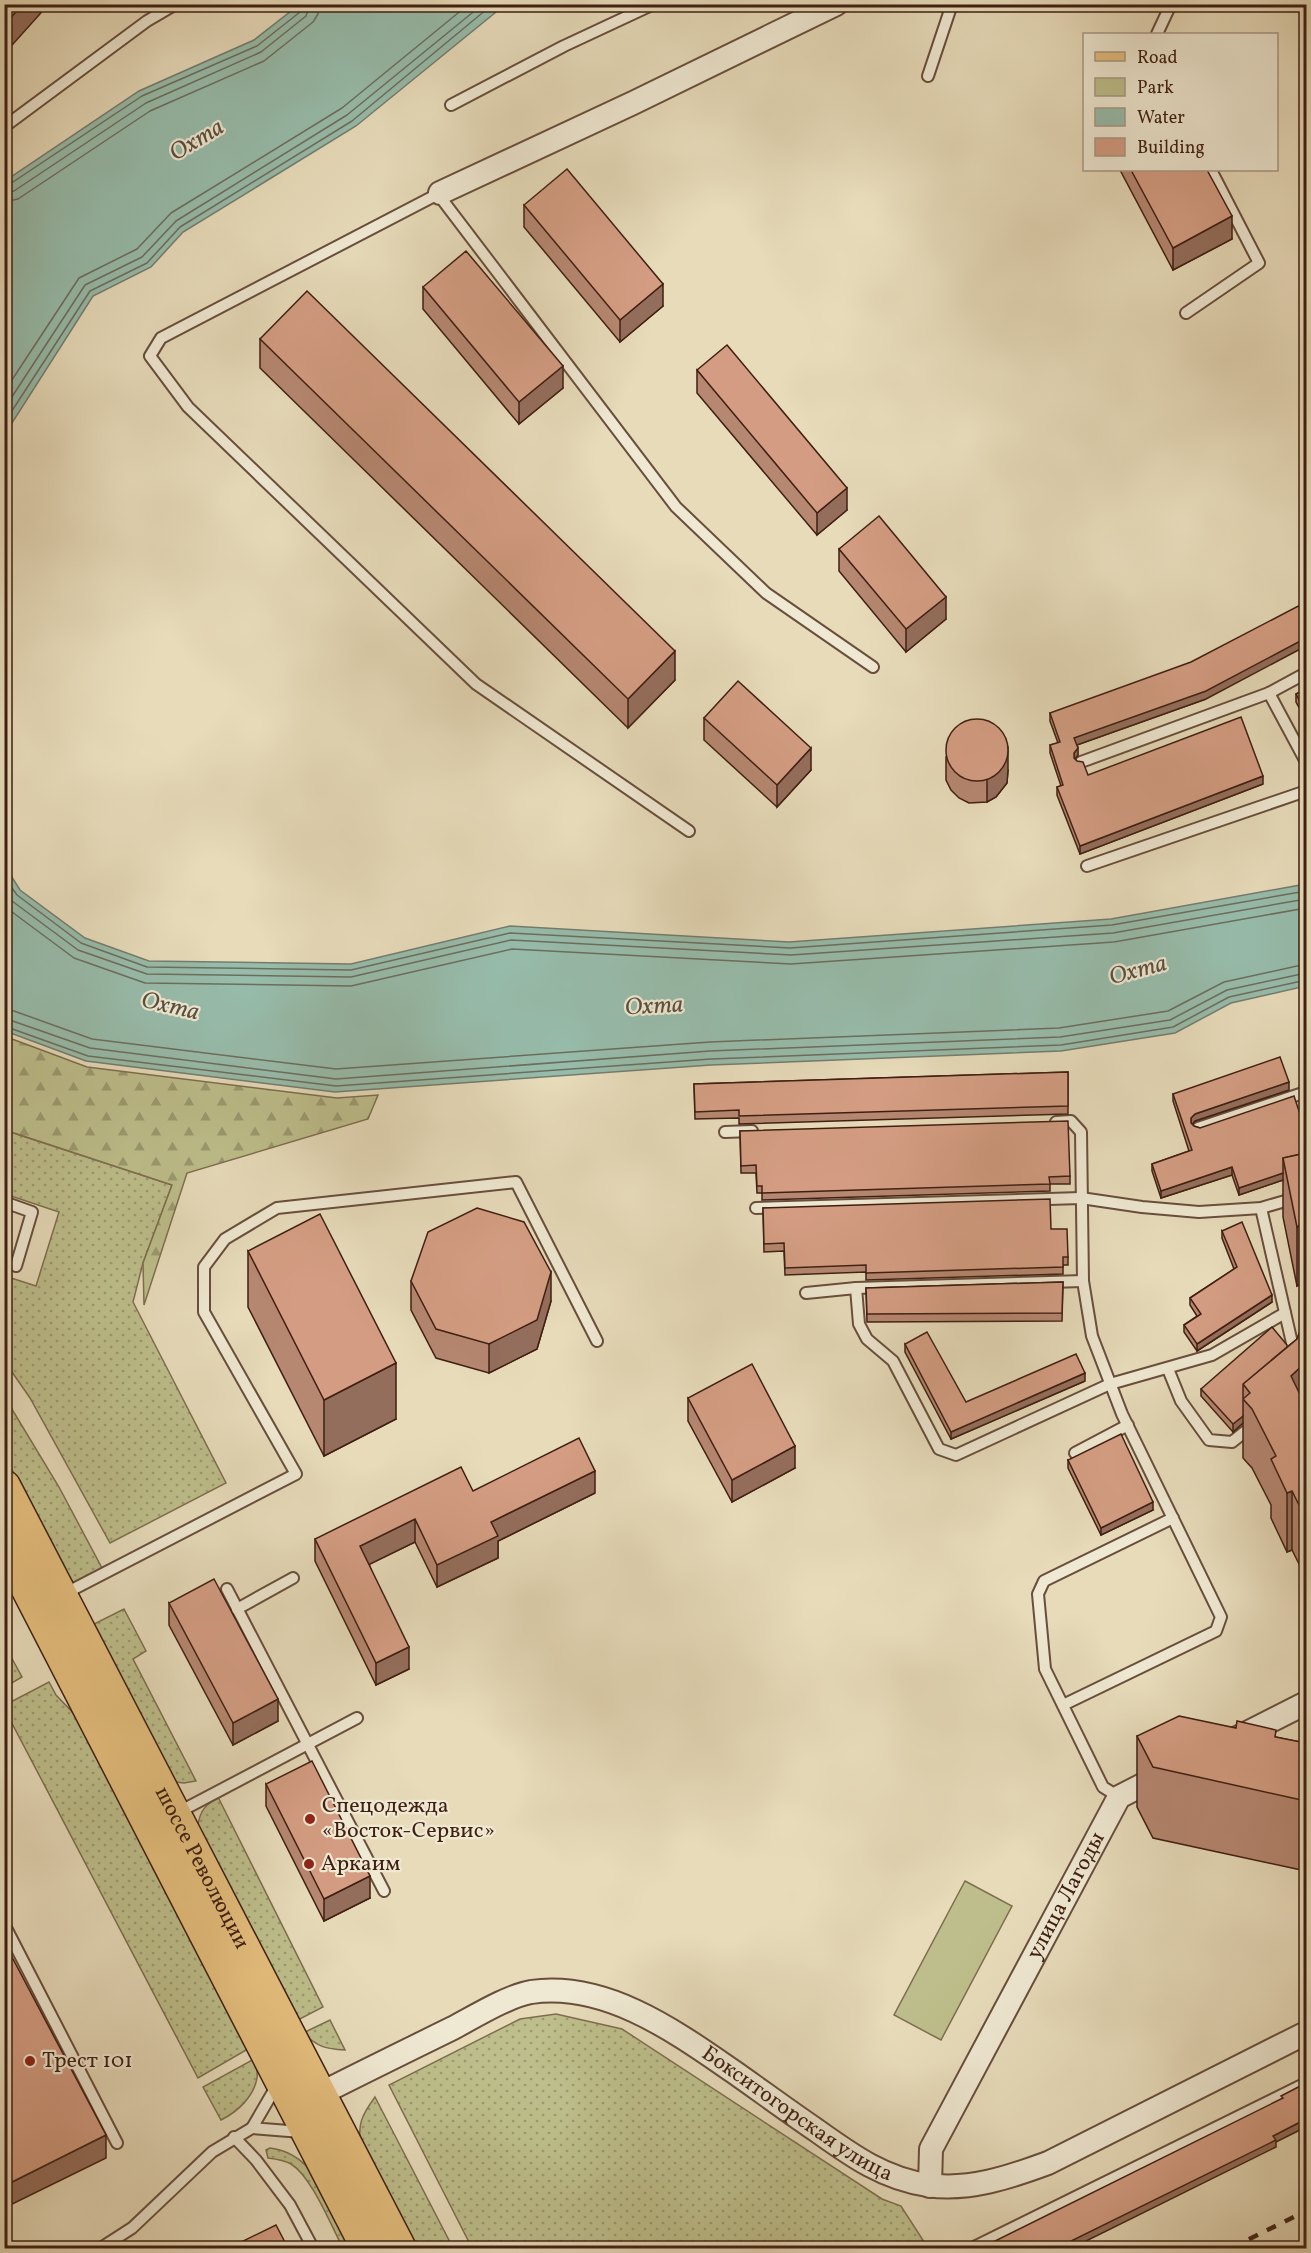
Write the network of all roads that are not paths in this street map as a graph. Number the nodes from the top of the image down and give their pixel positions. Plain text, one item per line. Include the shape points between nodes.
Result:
1 (176, 4) edge
2 (654, 4) edge
3 (836, 4) edge
4 (952, 4) edge
5 (1171, 4) edge
6 (1157, 33) edge
7 (928, 76) dead end
8 (451, 105) dead end
9 (4, 127) edge
10 (1212, 171) edge
11 (440, 193) junction
12 (1185, 313) dead end
13 (873, 667) dead end
14 (1306, 673) edge
15 (1269, 693) junction
16 (1082, 762) edge
17 (1306, 762) edge
18 (1306, 791) edge
19 (689, 831) dead end
20 (1087, 866) dead end
21 (1306, 1092) edge
22 (1047, 1122) edge
23 (1198, 1128) edge
24 (761, 1131) edge
25 (725, 1132) dead end
26 (1306, 1195) edge
27 (1081, 1198) junction
28 (4, 1203) edge
29 (756, 1208) dead end
30 (1261, 1208) junction
31 (16, 1266) dead end
32 (1083, 1281) junction
33 (856, 1288) junction
34 (806, 1293) dead end
35 (1285, 1313) junction
36 (597, 1341) dead end
37 (1297, 1363) edge
38 (1168, 1369) junction
39 (1110, 1384) junction
40 (1258, 1421) edge
41 (1128, 1425) junction
42 (1075, 1453) dead end
43 (4, 1487) edge
44 (1173, 1518) junction
45 (4, 1542) edge
46 (293, 1578) dead end
47 (227, 1589) dead end
48 (61, 1596) junction
49 (237, 1609) junction
50 (1306, 1703) edge
51 (1063, 1705) junction
52 (357, 1718) dead end
53 (307, 1744) junction
54 (1215, 1749) edge
55 (1183, 1765) edge
56 (1119, 1797) junction
57 (175, 1814) junction
58 (384, 1891) dead end
59 (4, 1924) edge
60 (1306, 2033) edge
61 (1306, 2083) edge
62 (300, 2103) junction
63 (252, 2128) junction
64 (234, 2137) junction
65 (117, 2143) dead end
66 (930, 2186) junction
67 (101, 2248) edge
68 (313, 2248) edge
69 (368, 2248) edge
70 (399, 2248) edge
71 (972, 2248) edge

1 - 9 lane via 147,21
2 - 8 lane
3 - 11 street
4 - 7 lane
5 - 6 lane
10 - 12 lane via 1259,263
11 - 13 lane via 675,507 766,593
11 - 19 lane via 161,338 150,356 188,407 476,684
14 - 15 lane
15 - 16 lane
15 - 17 lane
18 - 20 lane
21 - 23 lane
22 - 27 lane via 1071,1121 1081,1132
24 - 25 lane
26 - 30 lane
27 - 29 lane
27 - 30 lane via 1199,1212
27 - 32 lane
28 - 31 lane via 32,1212
30 - 35 lane
32 - 33 lane
32 - 39 lane via 1092,1336
33 - 34 lane
33 - 39 lane via 859,1324 867,1340 893,1361 939,1449 956,1455
35 - 37 lane
35 - 38 lane via 1212,1356
36 - 48 lane via 516,1182 277,1208 225,1239 204,1267 204,1312 296,1474
38 - 39 lane
38 - 40 lane via 1181,1401 1209,1440 1232,1442
39 - 41 lane
41 - 42 lane
41 - 44 lane
43 - 48 main road, шоссе Революции
44 - 51 lane via 1044,1581 1038,1594 1046,1669
44 - 51 lane via 1221,1617 1216,1631
45 - 62 main road, шоссе Революции
46 - 49 lane
47 - 49 lane
48 - 57 main road, шоссе Революции
49 - 53 lane
50 - 54 street via 1239,1742
51 - 56 lane via 1103,1787
52 - 53 lane
53 - 57 lane
53 - 58 lane
55 - 56 street
56 - 66 street, улица Лагоды via 931,2149
57 - 62 main road, шоссе Революции
59 - 65 lane
60 - 66 street, Бокситогорская улица via 1048,2163 1007,2178
61 - 71 lane
62 - 63 lane
62 - 63 lane
62 - 66 street, Бокситогорская улица via 494,2007 530,1992 561,1991 599,1998 637,2012 682,2036 853,2156 892,2177
62 - 69 main road, шоссе Революции
62 - 70 main road, шоссе Революции
63 - 64 lane
64 - 67 lane via 212,2152 132,2228
64 - 68 lane via 290,2205

